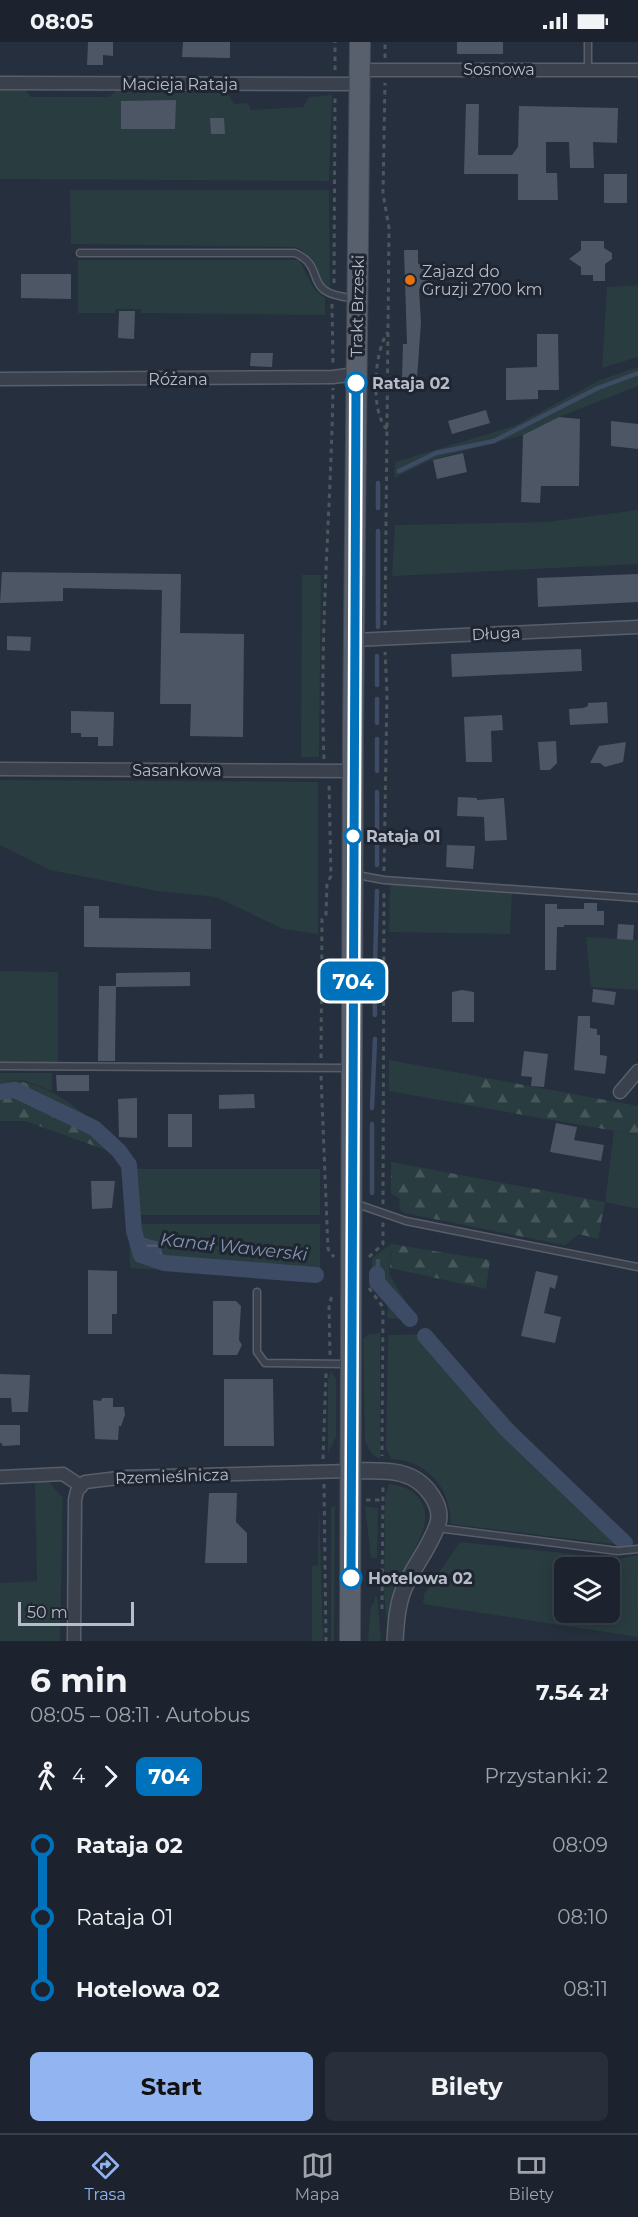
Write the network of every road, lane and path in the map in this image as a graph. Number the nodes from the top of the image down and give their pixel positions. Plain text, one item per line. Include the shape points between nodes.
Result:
1 (335, 42) edge
2 (360, 42) edge
3 (588, 42) edge
4 (385, 69) junction
5 (588, 70) junction
6 (638, 70) edge
7 (360, 77) junction
8 (0, 83) edge
9 (335, 85) junction
10 (80, 253) dead end
11 (332, 296) junction
12 (357, 298) junction
13 (388, 332) junction
14 (357, 374) junction
15 (333, 377) junction
16 (0, 379) edge
17 (387, 429) junction
18 (638, 627) edge
19 (384, 639) junction
20 (354, 640) junction
21 (0, 770) edge
22 (327, 770) junction
23 (354, 771) junction
24 (353, 874) junction
25 (384, 880) junction
26 (638, 898) edge
27 (0, 1066) edge
28 (321, 1068) junction
29 (353, 1068) junction
30 (638, 1071) edge
31 (620, 1092) dead end
32 (354, 1203) junction
33 (383, 1214) junction
34 (638, 1267) edge
35 (334, 1268) dead end
36 (369, 1268) dead end
37 (369, 1278) dead end
38 (334, 1291) dead end
39 (257, 1292) dead end
40 (329, 1363) junction
41 (351, 1364) junction
42 (323, 1471) junction
43 (350, 1471) junction
44 (383, 1471) junction
45 (0, 1477) edge
46 (81, 1486) junction
47 (382, 1500) dead end
48 (437, 1528) junction
49 (638, 1549) edge
50 (382, 1617) dead end
51 (74, 1641) edge
52 (326, 1641) edge
53 (350, 1641) edge
54 (395, 1641) edge

1 - 9 path
2 - 7 main road, Trakt Brzeski
3 - 5 lane
4 - 5 street, Sosnowa
4 - 7 street, Sosnowa
4 - 13 path
5 - 6 street, Sosnowa
7 - 9 street, Macieja Rataja
7 - 12 main road, Trakt Brzeski
8 - 9 street, Macieja Rataja
9 - 11 path via 336,277
10 - 11 lane via 295,252 310,264 321,288
11 - 12 lane
11 - 15 path
12 - 14 main road, Trakt Brzeski
13 - 17 path
13 - 17 path via 378,351 377,409
14 - 15 street, Różana
14 - 20 main road, Trakt Brzeski
15 - 16 street, Różana
15 - 22 path via 332,477 326,540
17 - 19 path
18 - 19 street, Długa
19 - 20 street, Długa
19 - 25 path
20 - 23 main road, Trakt Brzeski
21 - 22 street, Sasankowa
22 - 23 street, Sasankowa
22 - 28 path via 331,876 322,919
23 - 24 main road, Trakt Brzeski
24 - 25 lane
24 - 29 main road, Trakt Brzeski
25 - 26 lane
25 - 33 path
27 - 28 lane
28 - 29 lane
28 - 35 path via 328,1249 334,1257
29 - 32 main road, Trakt Brzeski
30 - 31 street
32 - 33 lane
32 - 41 main road, Trakt Brzeski
33 - 34 lane
33 - 36 path via 383,1244 369,1257
37 - 44 path via 369,1288 383,1307
38 - 40 path via 330,1305
39 - 40 lane via 257,1352 265,1363
40 - 41 lane
40 - 42 path via 324,1377
41 - 43 main road, Trakt Brzeski
42 - 43 street, Rzemieślnicza
42 - 46 street, Rzemieślnicza via 127,1477 90,1480
42 - 52 path
43 - 44 street
43 - 53 main road, Trakt Brzeski
44 - 48 street via 405,1473 423,1484 438,1510
45 - 46 street via 63,1474
46 - 51 street via 75,1500
47 - 50 path
48 - 49 lane via 618,1551
48 - 54 street via 402,1594

